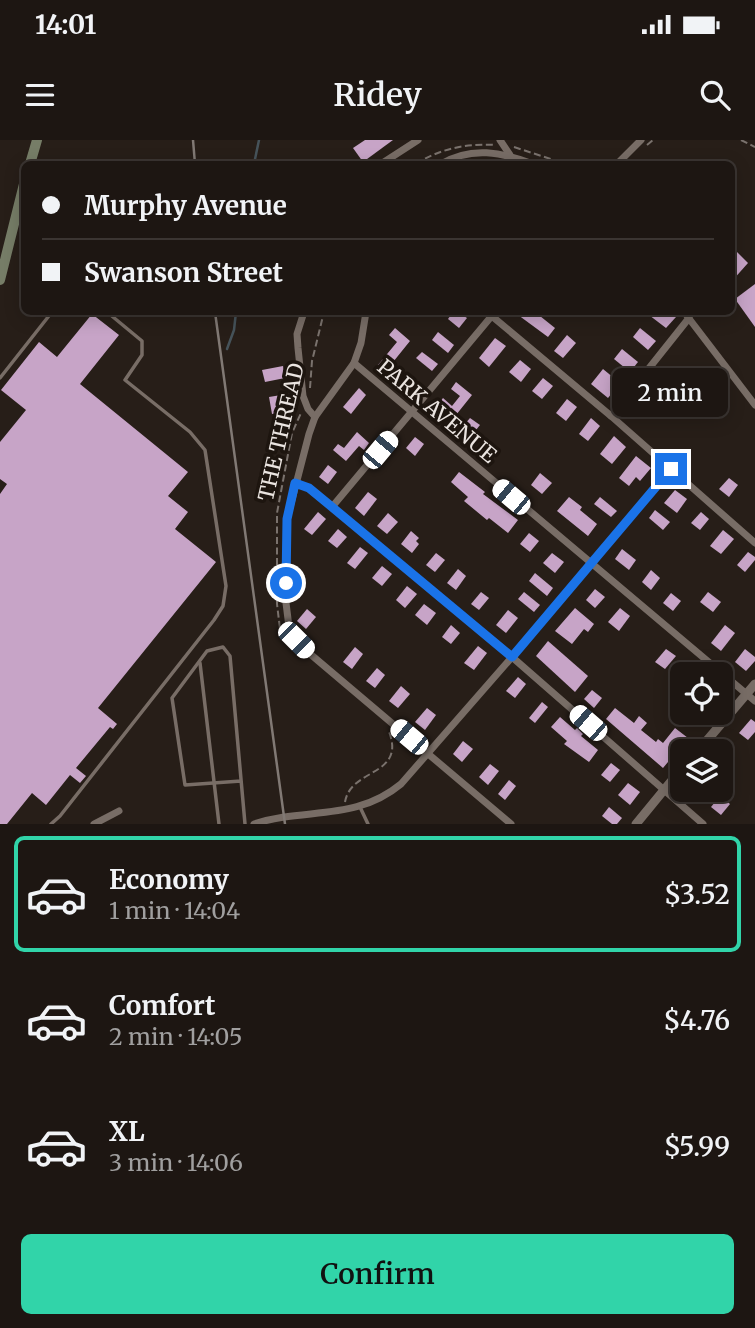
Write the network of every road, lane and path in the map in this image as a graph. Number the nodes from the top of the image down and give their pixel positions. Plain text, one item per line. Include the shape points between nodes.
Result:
1 (37, 140) edge
2 (418, 140) edge
3 (500, 140) edge
4 (641, 140) edge
5 (741, 140) edge
6 (755, 147) edge
7 (510, 155) junction
8 (31, 161) edge
9 (386, 161) edge
10 (448, 161) edge
11 (525, 161) edge
12 (620, 161) edge
13 (21, 196) edge
14 (0, 280) edge
15 (50, 315) edge
16 (111, 315) edge
17 (303, 315) edge
18 (323, 315) edge
19 (366, 315) edge
20 (489, 315) edge
21 (493, 315) edge
22 (686, 315) edge
23 (354, 363) junction
24 (0, 378) edge
25 (306, 404) junction
26 (755, 405) edge
27 (412, 412) junction
28 (611, 416) junction
29 (315, 417) junction
30 (671, 469) junction
31 (295, 483) junction
32 (332, 507) junction
33 (755, 530) edge
34 (752, 540) edge
35 (591, 564) junction
36 (292, 645) dead end
37 (512, 657) junction
38 (200, 661) junction
39 (755, 684) edge
40 (747, 694) junction
41 (755, 701) edge
42 (387, 727) dead end
43 (708, 739) edge
44 (429, 754) junction
45 (241, 781) junction
46 (213, 783) junction
47 (670, 783) edge
48 (664, 790) junction
49 (360, 807) junction
50 (345, 810) junction
51 (119, 811) dead end
52 (51, 824) edge
53 (94, 824) edge
54 (219, 824) edge
55 (244, 824) edge
56 (254, 824) edge
57 (368, 824) edge
58 (511, 824) edge
59 (636, 824) edge
60 (703, 824) edge

1 - 8 main road
2 - 9 street
3 - 7 street
4 - 12 street
5 - 6 path
7 - 10 street via 484,152
7 - 11 street
13 - 14 main road
15 - 24 lane
16 - 52 lane via 142,341 142,355 125,380 190,432 205,450 226,586 223,606 214,620
17 - 25 street via 297,334
18 - 25 path, THE THREAD
19 - 23 street
20 - 27 street
21 - 28 street
22 - 26 street
22 - 28 street
23 - 27 street, PARK AVENUE
23 - 29 street
25 - 29 street
25 - 36 path, THE THREAD via 292,433 277,513 277,604 281,629
27 - 32 street
27 - 35 street, PARK AVENUE
28 - 30 street
29 - 31 street
30 - 34 street
30 - 35 street
31 - 32 street
31 - 44 street via 286,531 289,627 309,653
32 - 37 street
33 - 34 street
35 - 37 street
35 - 40 street, PARK AVENUE
37 - 44 street
37 - 48 street
38 - 45 lane via 207,651 223,648 230,656
38 - 46 lane
38 - 46 lane via 172,698 186,785
39 - 40 street
40 - 41 street, PARK AVENUE
40 - 43 street
42 - 50 path via 392,754 384,767 348,790
44 - 49 street via 387,795
44 - 58 street
45 - 46 lane
45 - 55 lane
46 - 54 lane
47 - 48 street
48 - 59 street
48 - 60 street
49 - 50 street
49 - 57 lane
50 - 56 street
51 - 53 street

